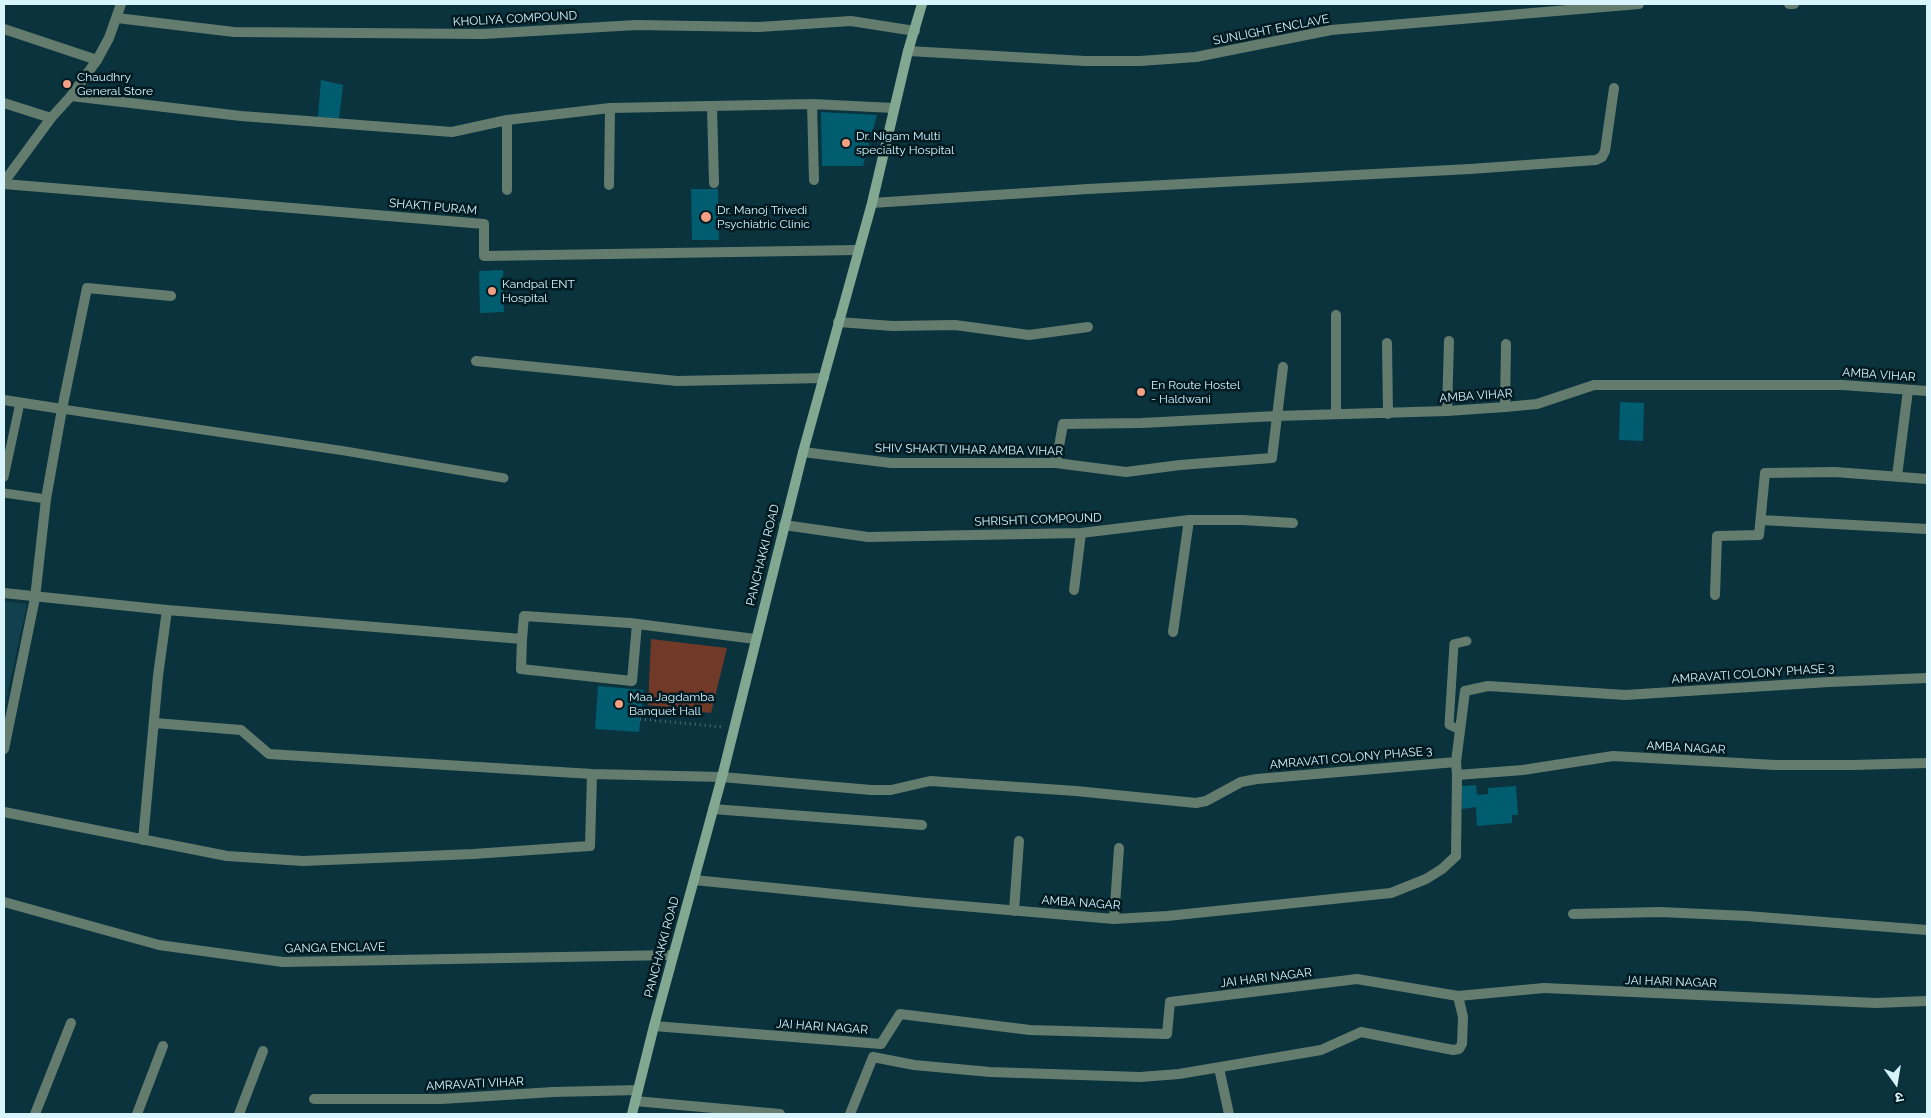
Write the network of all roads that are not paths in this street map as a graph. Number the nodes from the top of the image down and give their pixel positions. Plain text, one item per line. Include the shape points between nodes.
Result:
1 (120, 4) edge
2 (922, 4) edge
3 (1639, 4) edge
4 (1789, 4) edge
5 (1794, 4) edge
6 (117, 18) junction
7 (4, 29) edge
8 (915, 31) junction
9 (908, 51) junction
10 (96, 60) junction
11 (1614, 88) dead end
12 (71, 96) junction
13 (4, 103) edge
14 (812, 104) junction
15 (712, 107) junction
16 (610, 108) junction
17 (894, 108) junction
18 (51, 118) junction
19 (507, 120) junction
20 (814, 180) dead end
21 (4, 183) edge
22 (714, 183) dead end
23 (609, 185) dead end
24 (507, 190) dead end
25 (872, 203) junction
26 (858, 250) junction
27 (171, 296) dead end
28 (1336, 315) dead end
29 (838, 322) junction
30 (1088, 327) dead end
31 (1449, 341) dead end
32 (1387, 343) dead end
33 (1506, 344) dead end
34 (476, 361) dead end
35 (1283, 367) dead end
36 (824, 378) junction
37 (1908, 390) junction
38 (1927, 390) edge
39 (4, 400) edge
40 (20, 403) junction
41 (1505, 407) junction
42 (62, 409) junction
43 (1447, 411) junction
44 (1336, 414) junction
45 (1388, 414) junction
46 (1276, 416) junction
47 (803, 452) junction
48 (1056, 463) junction
49 (1897, 476) junction
50 (4, 477) edge
51 (504, 478) dead end
52 (1927, 479) edge
53 (4, 493) edge
54 (46, 499) junction
55 (1189, 520) junction
56 (1761, 520) junction
57 (1293, 523) dead end
58 (784, 525) junction
59 (1927, 529) edge
60 (1081, 533) junction
61 (1074, 590) dead end
62 (4, 593) edge
63 (1715, 594) dead end
64 (35, 598) junction
65 (167, 610) junction
66 (637, 624) junction
67 (1174, 632) dead end
68 (522, 639) junction
69 (755, 639) junction
70 (1467, 641) dead end
71 (1927, 678) edge
72 (155, 723) junction
73 (1460, 730) junction
74 (4, 749) edge
75 (1456, 762) junction
76 (1927, 763) edge
77 (592, 774) junction
78 (1457, 775) junction
79 (722, 777) junction
80 (713, 809) junction
81 (4, 812) edge
82 (922, 825) dead end
83 (143, 840) junction
84 (1019, 841) dead end
85 (1119, 848) dead end
86 (694, 880) junction
87 (4, 902) edge
88 (1014, 911) junction
89 (1573, 914) dead end
90 (1114, 919) junction
91 (1927, 930) edge
92 (673, 955) junction
93 (1458, 996) junction
94 (1927, 1001) edge
95 (71, 1023) dead end
96 (654, 1026) junction
97 (881, 1044) junction
98 (163, 1046) dead end
99 (263, 1051) dead end
100 (873, 1056) junction
101 (1219, 1068) junction
102 (637, 1096) junction
103 (314, 1099) dead end
104 (35, 1114) edge
105 (137, 1114) edge
106 (238, 1114) edge
107 (632, 1114) edge
108 (780, 1114) edge
109 (850, 1114) edge
110 (1229, 1114) edge

1 - 6 street
2 - 8 main road, PANCHAKKI ROAD
3 - 9 street, SUNLIGHT ENCLAVE via 1330,30 1196,57 1159,60 1085,61
4 - 5 street
6 - 8 street, KHOLIYA COMPOUND via 234,32 483,34 636,25 759,27 852,21
6 - 10 street
7 - 10 street
8 - 9 main road, PANCHAKKI ROAD
9 - 17 main road, PANCHAKKI ROAD
10 - 12 street
11 - 25 street via 1605,151 1596,160
12 - 18 street
12 - 19 street via 241,116 452,132
13 - 18 street
14 - 15 street
14 - 17 street
14 - 20 street
15 - 16 street
15 - 22 street
16 - 19 street
16 - 23 street
17 - 25 main road, PANCHAKKI ROAD
18 - 21 street
19 - 24 street
21 - 26 street, SHAKTI PURAM via 484,224 484,256
25 - 26 main road, PANCHAKKI ROAD
26 - 29 main road, PANCHAKKI ROAD
27 - 42 street via 87,288
28 - 44 street
29 - 30 street via 893,326 955,325 1029,335
29 - 36 main road, PANCHAKKI ROAD
31 - 43 street
32 - 45 street
33 - 41 street
34 - 36 street via 677,380
35 - 46 street
36 - 47 main road, PANCHAKKI ROAD
37 - 38 street, AMBA VIHAR
37 - 41 street, AMBA VIHAR via 1842,385 1594,385 1537,404
37 - 49 street
39 - 40 street
40 - 42 street
40 - 50 lane
41 - 43 street, AMBA VIHAR
42 - 51 lane
42 - 54 street
43 - 45 street, AMBA VIHAR
44 - 45 street, AMBA VIHAR
44 - 46 street, AMBA VIHAR
46 - 48 street, AMBA VIHAR via 1063,424
46 - 48 street, SHIV SHAKTI VIHAR AMBA VIHAR via 1272,458 1126,472
47 - 48 street, SHIV SHAKTI VIHAR AMBA VIHAR via 891,463
47 - 58 main road, PANCHAKKI ROAD
49 - 52 street
49 - 56 street via 1835,472 1765,473
53 - 54 lane
54 - 64 street
55 - 57 street, SHRISHTI COMPOUND
55 - 60 street, SHRISHTI COMPOUND
55 - 67 street
56 - 59 street
56 - 63 street via 1759,535 1717,536
58 - 60 street, SHRISHTI COMPOUND via 868,537
58 - 69 main road, PANCHAKKI ROAD
60 - 61 street
62 - 64 street
64 - 65 street
64 - 74 street
65 - 68 street
65 - 72 street
66 - 68 street via 524,616
66 - 68 street via 632,680 521,669
66 - 69 street
69 - 79 main road, PANCHAKKI ROAD
70 - 73 lane via 1454,644 1449,725
71 - 73 street, AMRAVATI COLONY PHASE 3 via 1624,695 1488,686 1465,691
72 - 77 street, AMRAVATI COLONY PHASE 3 via 241,730 269,754
72 - 83 street
73 - 75 street, AMRAVATI COLONY PHASE 3
75 - 78 street
75 - 79 street, AMRAVATI COLONY PHASE 3 via 1256,779 1241,782 1196,803 930,781 891,790 871,790
76 - 78 street, AMBA NAGAR via 1775,765 1613,756 1523,770
77 - 79 street, AMRAVATI COLONY PHASE 3
77 - 83 street via 590,846 303,861 227,856
78 - 90 street, AMBA NAGAR via 1456,856 1426,879 1391,893
79 - 80 main road, PANCHAKKI ROAD
80 - 82 street
80 - 86 main road, PANCHAKKI ROAD
81 - 83 street
84 - 88 street
85 - 90 street
86 - 88 street, AMBA NAGAR
86 - 92 main road, PANCHAKKI ROAD
87 - 92 street, GANGA ENCLAVE via 159,946 283,962
88 - 90 street, AMBA NAGAR
89 - 91 street via 1660,912
92 - 96 main road, PANCHAKKI ROAD
93 - 94 street, JAI HARI NAGAR via 1544,988 1876,1003
93 - 97 street, JAI HARI NAGAR via 1356,979 1170,1002 1167,1034 1030,1030 900,1014
93 - 101 street via 1463,1017 1459,1049 1361,1032 1321,1050
95 - 104 street
96 - 97 street, JAI HARI NAGAR
96 - 102 main road, PANCHAKKI ROAD
97 - 100 street
98 - 105 street
99 - 106 street
100 - 101 street via 914,1065 990,1072 1140,1077
100 - 109 street
101 - 110 street
102 - 103 street, AMRAVATI VIHAR via 553,1092 441,1100
102 - 107 main road, PANCHAKKI ROAD
102 - 108 street, AMRAVATI VIHAR

